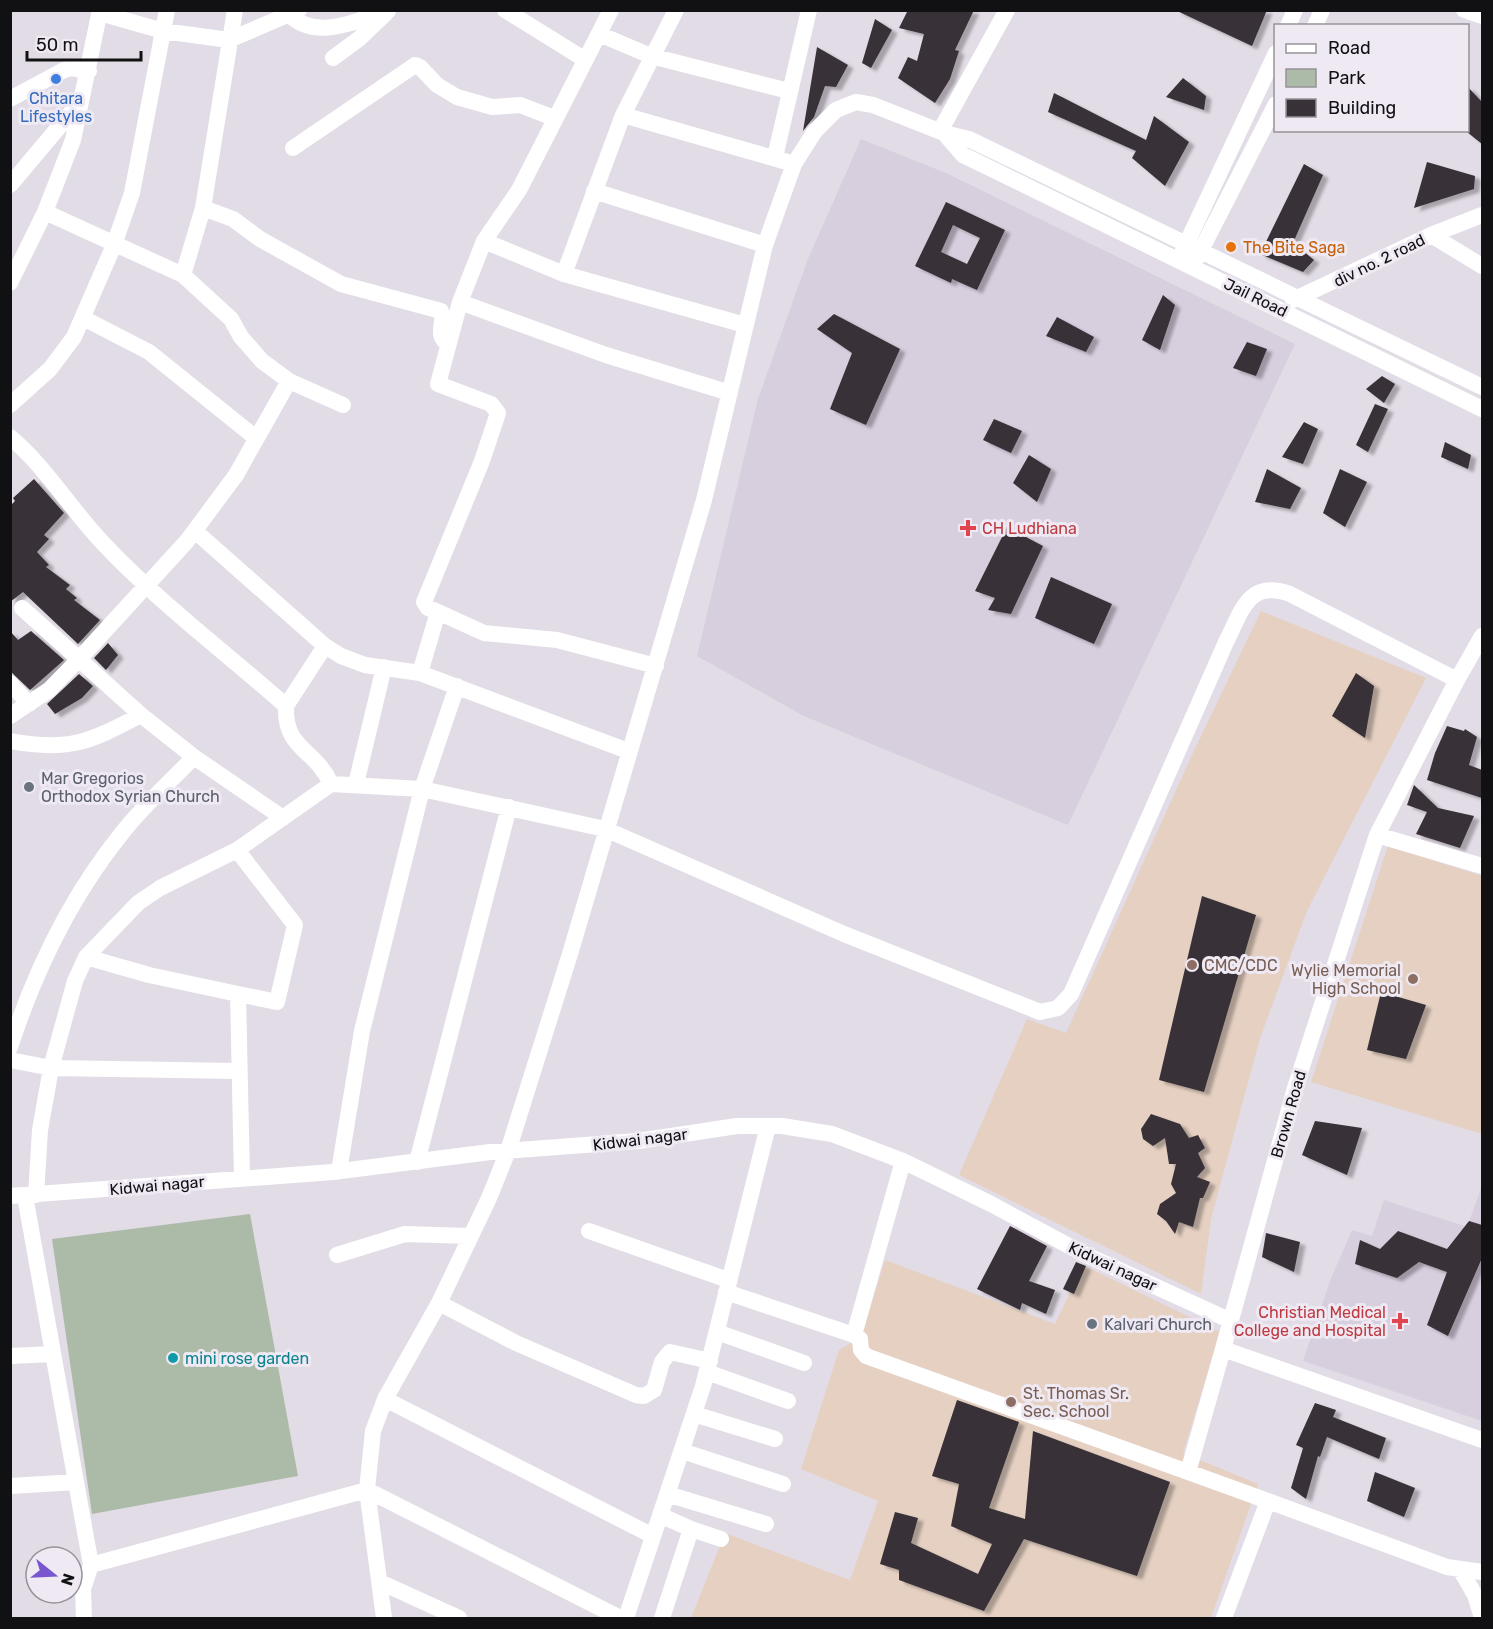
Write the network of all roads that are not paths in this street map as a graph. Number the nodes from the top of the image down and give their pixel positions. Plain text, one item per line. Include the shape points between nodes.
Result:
1 (166, 10) edge
2 (235, 10) edge
3 (505, 10) edge
4 (611, 10) edge
5 (676, 10) edge
6 (1007, 10) edge
7 (1295, 10) edge
8 (1322, 10) edge
9 (1464, 10) edge
10 (388, 11) edge
11 (100, 12) edge
12 (804, 12) edge
13 (294, 13) edge
14 (1482, 16) edge
15 (1289, 24) edge
16 (1316, 24) edge
17 (164, 31) junction
18 (599, 34) junction
19 (229, 40) junction
20 (1274, 55) edge
21 (651, 56) junction
22 (333, 58) dead end
23 (584, 59) junction
24 (89, 71) junction
25 (789, 91) junction
26 (10, 99) edge
27 (82, 99) junction
28 (1274, 106) edge
29 (623, 115) junction
30 (554, 118) junction
31 (942, 132) junction
32 (293, 148) dead end
33 (775, 157) junction
34 (794, 164) junction
35 (10, 185) edge
36 (594, 191) junction
37 (203, 208) junction
38 (45, 212) junction
39 (1482, 215) edge
40 (1431, 235) junction
41 (484, 241) junction
42 (114, 245) junction
43 (765, 245) junction
44 (1194, 247) junction
45 (1186, 263) junction
46 (1482, 266) edge
47 (564, 274) junction
48 (183, 275) junction
49 (10, 283) edge
50 (1301, 297) junction
51 (460, 302) junction
52 (1276, 306) junction
53 (83, 318) junction
54 (746, 325) junction
55 (448, 344) junction
56 (289, 381) junction
57 (1482, 387) edge
58 (730, 393) junction
59 (10, 405) edge
60 (343, 405) dead end
61 (1482, 409) edge
62 (256, 438) junction
63 (13, 443) edge
64 (195, 531) junction
65 (147, 586) junction
66 (22, 608) dead end
67 (438, 612) junction
68 (1482, 636) edge
69 (326, 646) junction
70 (80, 658) junction
71 (656, 666) junction
72 (384, 668) junction
73 (420, 673) junction
74 (1457, 680) junction
75 (10, 682) edge
76 (457, 686) junction
77 (29, 704) junction
78 (286, 706) junction
79 (141, 715) junction
80 (10, 716) edge
81 (10, 741) edge
82 (628, 751) junction
83 (194, 757) junction
84 (330, 784) junction
85 (357, 784) junction
86 (422, 789) junction
87 (509, 807) junction
88 (283, 818) junction
89 (605, 829) junction
90 (1377, 835) junction
91 (237, 850) junction
92 (1482, 866) edge
93 (86, 957) junction
94 (238, 994) junction
95 (10, 1047) edge
96 (10, 1060) edge
97 (51, 1068) junction
98 (238, 1071) junction
99 (768, 1126) junction
100 (508, 1151) junction
101 (903, 1161) junction
102 (417, 1162) junction
103 (339, 1171) junction
104 (242, 1178) junction
105 (24, 1196) edge
106 (589, 1231) dead end
107 (471, 1236) junction
108 (337, 1255) dead end
109 (727, 1286) junction
110 (439, 1303) junction
111 (1229, 1320) junction
112 (717, 1332) junction
113 (854, 1335) junction
114 (1223, 1349) junction
115 (53, 1354) junction
116 (10, 1356) edge
117 (804, 1363) dead end
118 (708, 1367) junction
119 (385, 1399) junction
120 (788, 1401) dead end
121 (694, 1414) junction
122 (775, 1439) dead end
123 (1482, 1440) edge
124 (682, 1451) junction
125 (1188, 1473) junction
126 (76, 1482) junction
127 (783, 1484) dead end
128 (10, 1486) edge
129 (367, 1490) junction
130 (667, 1494) junction
131 (1268, 1501) junction
132 (660, 1515) junction
133 (766, 1524) dead end
134 (691, 1529) junction
135 (653, 1536) junction
136 (720, 1539) dead end
137 (91, 1566) junction
138 (1461, 1571) junction
139 (1482, 1572) edge
140 (382, 1583) junction
141 (84, 1618) edge
142 (384, 1618) edge
143 (459, 1618) edge
144 (620, 1618) edge
145 (626, 1618) edge
146 (662, 1618) edge
147 (1224, 1618) edge
148 (1482, 1618) edge

1 - 17 street
2 - 19 street
3 - 23 street
4 - 18 street
5 - 21 street
6 - 31 street
7 - 15 street
8 - 16 street
9 - 14 street
10 - 13 street via 315,29 299,24
10 - 22 street
11 - 17 street
11 - 24 street
12 - 25 street
13 - 19 street
17 - 19 street
17 - 42 street via 132,193
18 - 21 street
18 - 23 street
19 - 37 street
20 - 44 street
21 - 25 street
21 - 29 street
23 - 30 street
24 - 26 street via 64,70
24 - 27 street
25 - 33 street
27 - 35 street
27 - 38 street via 73,140
28 - 44 street
29 - 33 street
29 - 36 street
30 - 32 street via 520,105 492,108 457,97 415,65
30 - 41 street via 519,190
31 - 34 street via 873,105 846,104 815,131
31 - 44 street via 969,139
31 - 45 street, Jail Road via 963,155
33 - 34 street
34 - 43 street
36 - 43 street
36 - 47 street
37 - 48 street
37 - 55 street via 233,219 260,239 341,284 441,311 440,332
38 - 42 street
38 - 49 street
39 - 40 street, div no. 2 road
40 - 46 street
40 - 50 street, div no. 2 road
41 - 47 street
41 - 51 street
42 - 48 street
42 - 53 street
43 - 54 street
44 - 45 street
44 - 50 street
45 - 52 street, Jail Road
47 - 54 street
48 - 56 street via 231,319 262,361
50 - 52 street, div no. 2 road
50 - 57 street
51 - 55 street
51 - 58 street via 606,355
52 - 61 street, Jail Road
53 - 59 street via 50,369
53 - 62 street via 149,352
54 - 58 street
55 - 67 street via 438,384 491,404 498,413 424,602
56 - 60 street
56 - 62 street
58 - 71 street
62 - 64 street via 236,475
63 - 65 street via 100,541
64 - 65 street
64 - 69 street
65 - 70 street
65 - 78 street
66 - 70 street
67 - 71 street via 484,633 557,640
67 - 73 street
68 - 74 street, Brown Road
69 - 72 street via 349,659
69 - 78 street
70 - 77 street
70 - 79 street
71 - 82 street
72 - 73 street
72 - 85 street
73 - 76 street
74 - 89 street via 1290,594 1265,588 1253,595 1226,642 1071,994 1058,1008 1040,1012 855,939
74 - 90 street, Brown Road
75 - 77 street
76 - 82 street
76 - 86 street
77 - 80 street
78 - 84 street via 289,734 323,768
79 - 81 street via 73,745 40,746
79 - 83 street
82 - 89 street
83 - 88 street
83 - 95 street via 123,832 95,868 28,993
84 - 85 street
84 - 88 street
85 - 86 street
86 - 87 street
86 - 103 street via 362,1031
87 - 89 street
87 - 102 street
88 - 91 street
89 - 100 street
90 - 92 street
90 - 111 street, Brown Road via 1295,1088
91 - 93 street via 138,903
91 - 94 street via 296,925 277,1002
93 - 94 street
93 - 97 street via 75,981
94 - 98 street
96 - 97 street
97 - 98 street
97 - 105 street
98 - 104 street
99 - 100 street, Kidwai nagar
99 - 101 street, Kidwai nagar via 822,1131
99 - 109 street
100 - 102 street, Kidwai nagar
100 - 107 street
101 - 111 street, Kidwai nagar via 1082,1252
101 - 113 street
102 - 103 street, Kidwai nagar
103 - 104 street, Kidwai nagar
104 - 105 street, Kidwai nagar
105 - 115 street
106 - 109 street
107 - 108 street via 405,1234
107 - 110 street
109 - 112 street
109 - 113 street
110 - 118 street via 636,1395 644,1396 654,1390 662,1362 670,1352
110 - 119 street
111 - 114 street, Brown Road
112 - 117 street
112 - 118 street
113 - 125 street via 866,1356
114 - 123 street
114 - 125 street, Brown Road
115 - 116 street
115 - 126 street
118 - 120 street
118 - 121 street
119 - 129 street via 373,1431
119 - 135 street
121 - 122 street
121 - 124 street
124 - 127 street
124 - 130 street
125 - 131 street
126 - 128 street
126 - 137 street
129 - 137 street
129 - 140 street
129 - 144 street
130 - 132 street
130 - 133 street
131 - 138 street
131 - 147 street
132 - 134 street
132 - 135 street
134 - 136 street
134 - 146 street
135 - 145 street
137 - 141 street via 83,1589
138 - 139 street
138 - 148 street
140 - 142 street
140 - 143 street

